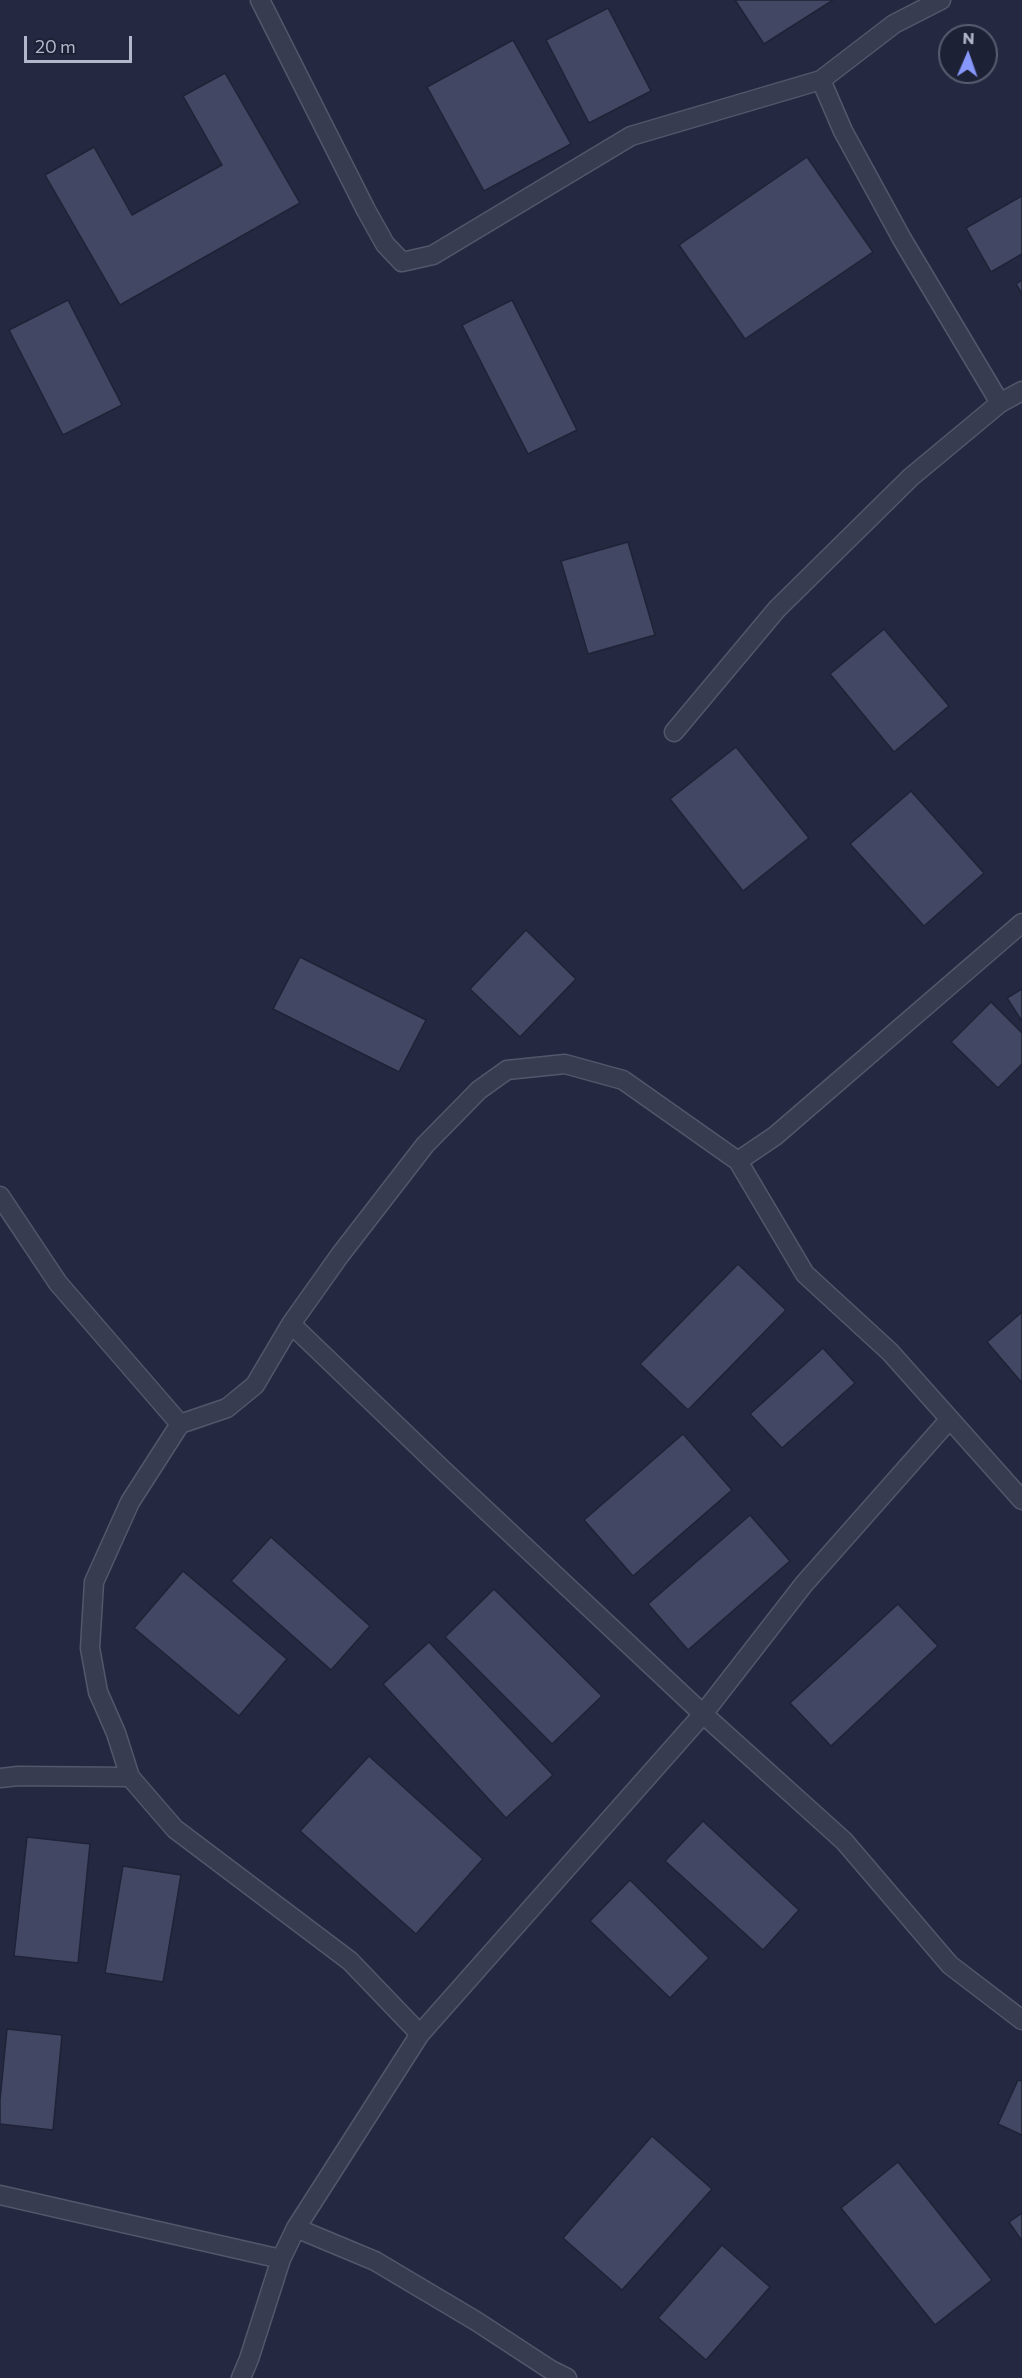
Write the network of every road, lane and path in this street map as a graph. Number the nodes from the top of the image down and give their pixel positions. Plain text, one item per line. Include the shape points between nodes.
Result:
1 (260, 0) edge
2 (941, 0) edge
3 (821, 81) junction
4 (1022, 391) edge
5 (1000, 403) junction
6 (674, 732) dead end
7 (1022, 923) edge
8 (738, 1161) junction
9 (0, 1196) edge
10 (291, 1324) junction
11 (949, 1420) junction
12 (180, 1424) junction
13 (1022, 1500) edge
14 (704, 1714) junction
15 (0, 1778) edge
16 (130, 1778) junction
17 (1022, 2020) edge
18 (420, 2034) junction
19 (0, 2195) edge
20 (296, 2228) junction
21 (281, 2259) junction
22 (241, 2378) edge
23 (567, 2378) edge

1 - 3 street via 366,210 385,244 402,262 432,255 631,136
2 - 3 street via 894,24
3 - 5 street via 843,131 902,239
4 - 5 street
5 - 6 street via 911,477 777,609
7 - 8 street via 775,1136
8 - 10 street via 623,1080 566,1064 507,1070 479,1090 425,1145
8 - 11 street via 805,1274 890,1352
9 - 12 street via 58,1283
10 - 12 street via 255,1384 227,1408
10 - 14 street
11 - 13 street
11 - 14 street via 804,1584
12 - 16 street via 130,1502 94,1582 90,1648 98,1692
14 - 17 street via 843,1841 950,1965
14 - 18 street
15 - 16 street
16 - 18 street via 175,1829 350,1961
18 - 20 street
19 - 21 street
20 - 21 street
20 - 23 street via 375,2261
21 - 22 street

